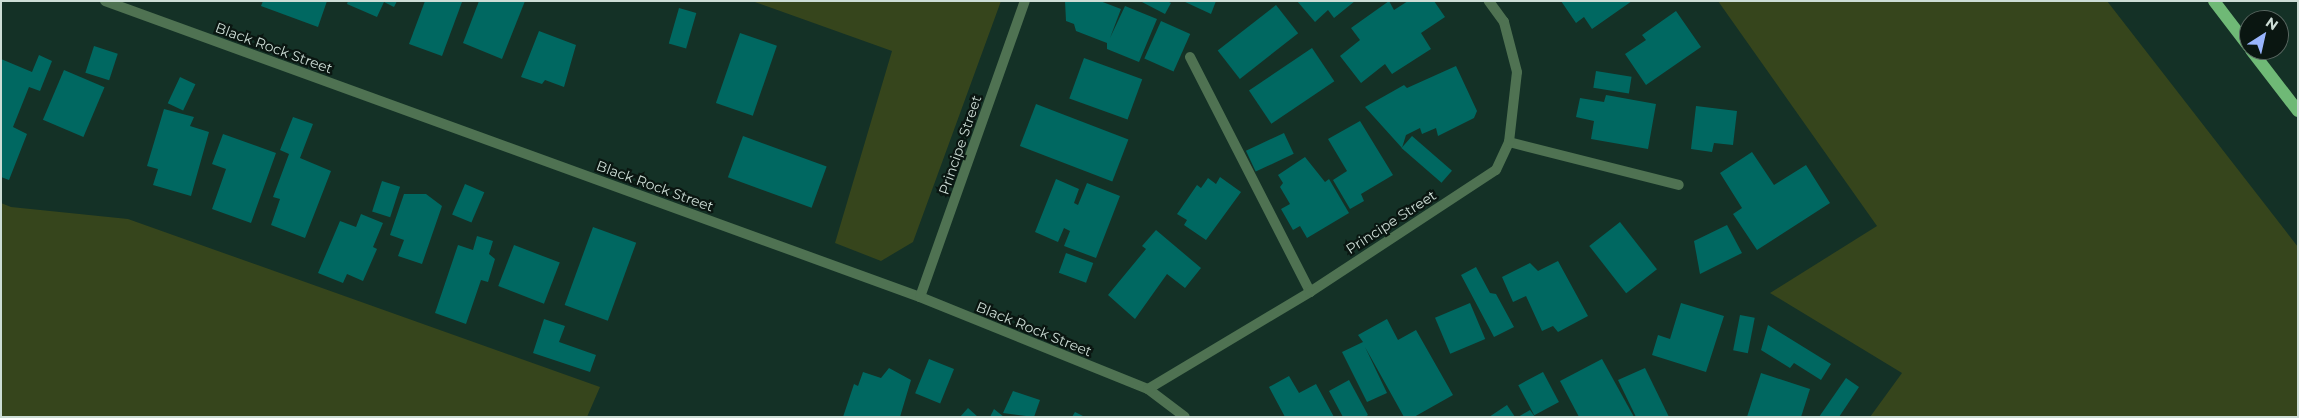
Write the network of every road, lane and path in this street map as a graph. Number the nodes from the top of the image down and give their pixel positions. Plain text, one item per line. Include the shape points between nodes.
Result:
1 (105, 1) edge
2 (1025, 1) edge
3 (1489, 1) edge
4 (2214, 1) edge
5 (2239, 34) edge
6 (1190, 57) dead end
7 (2259, 60) edge
8 (2298, 111) edge
9 (1509, 142) junction
10 (1679, 185) dead end
11 (1310, 292) junction
12 (920, 297) junction
13 (1148, 389) junction
14 (1185, 417) edge

1 - 12 street, Black Rock Street
2 - 12 street, Principe Street
3 - 9 street, Principe Street via 1504,22 1517,72
4 - 5 main road
6 - 11 street
7 - 8 main road
9 - 10 street
9 - 11 street, Principe Street via 1496,170
11 - 13 street, Principe Street
12 - 13 street, Black Rock Street
13 - 14 street, Black Rock Street

